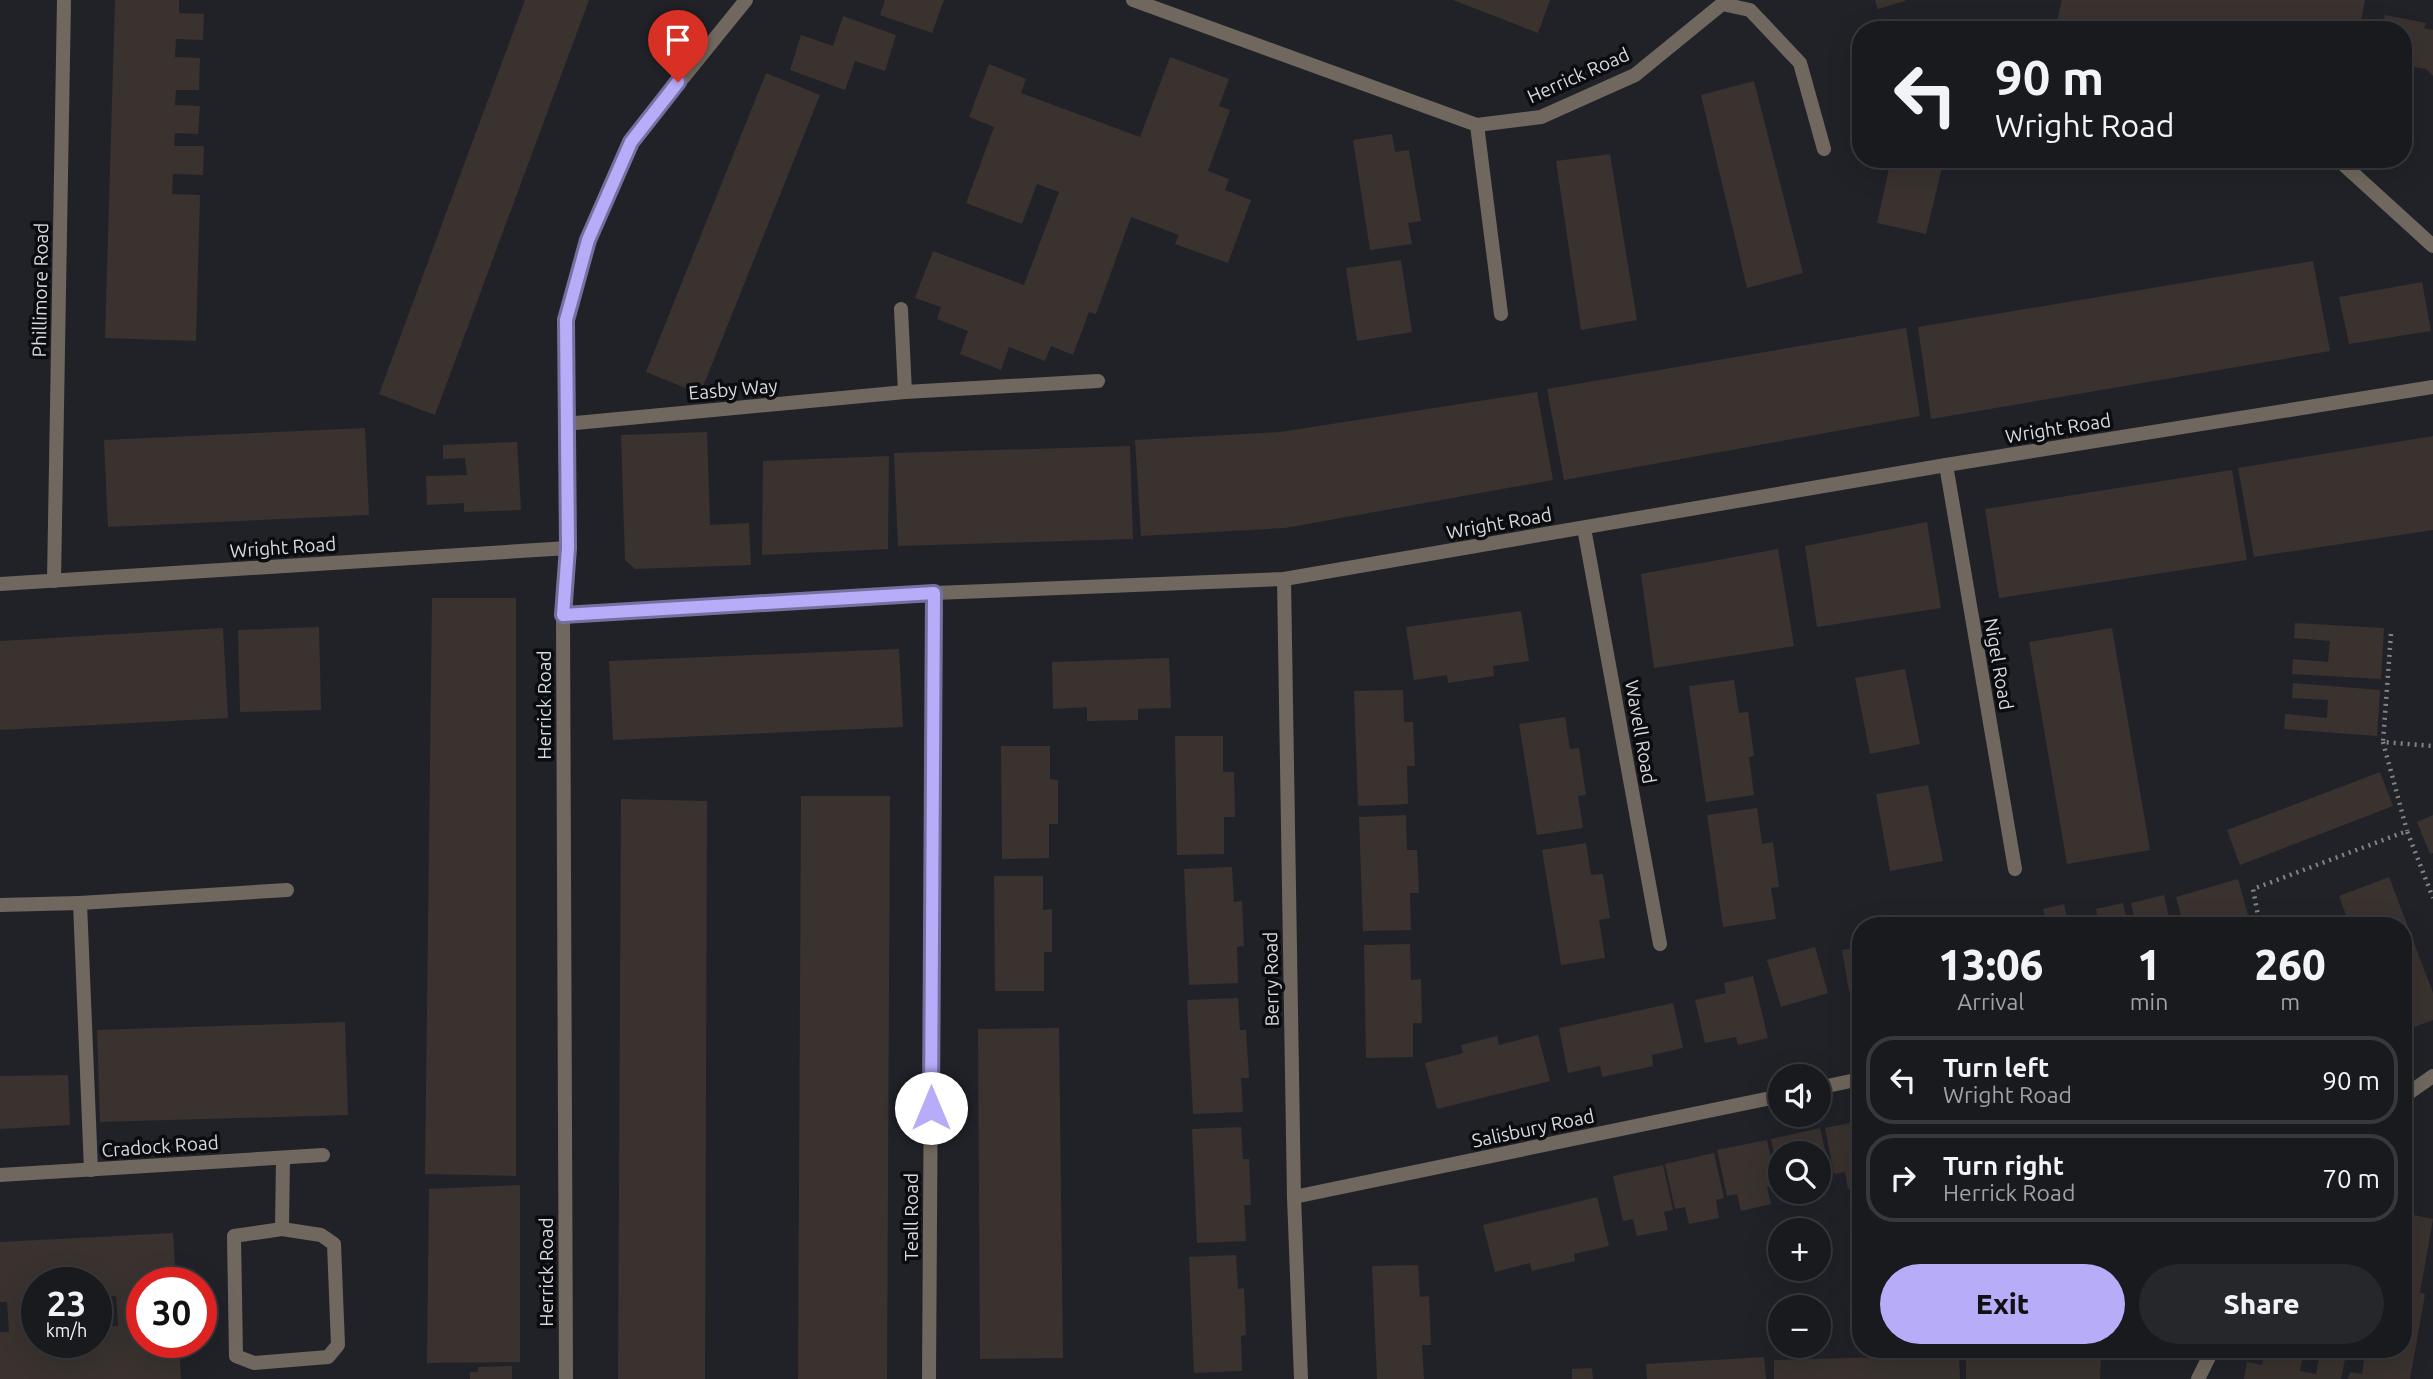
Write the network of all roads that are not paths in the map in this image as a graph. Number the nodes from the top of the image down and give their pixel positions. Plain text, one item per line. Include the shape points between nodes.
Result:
1 (64, 0) edge
2 (746, 0) edge
3 (1133, 0) edge
4 (1722, 2) edge
5 (1477, 125) junction
6 (1825, 149) dead end
7 (2347, 168) edge
8 (2433, 246) edge
9 (901, 309) dead end
10 (1501, 314) dead end
11 (1098, 382) dead end
12 (2433, 387) edge
13 (905, 392) junction
14 (565, 424) junction
15 (1946, 465) junction
16 (1584, 528) junction
17 (568, 548) junction
18 (1284, 579) junction
19 (54, 581) junction
20 (0, 584) edge
21 (934, 593) junction
22 (563, 615) junction
23 (2015, 869) dead end
24 (287, 890) dead end
25 (80, 903) junction
26 (0, 905) edge
27 (1660, 944) dead end
28 (2433, 1076) edge
29 (1852, 1081) edge
30 (1831, 1085) edge
31 (2412, 1091) edge
32 (1768, 1098) edge
33 (323, 1155) dead end
34 (283, 1158) junction
35 (91, 1170) junction
36 (0, 1175) edge
37 (1294, 1197) junction
38 (282, 1229) junction
39 (2208, 1358) edge
40 (566, 1379) edge
41 (929, 1379) edge
42 (1301, 1379) edge
43 (2198, 1379) edge

1 - 19 street, Phillimore Road
2 - 14 street, Herrick Road via 631,142 588,240 566,320
3 - 5 street, Herrick Road
4 - 5 street, Herrick Road via 1635,75 1541,117
4 - 6 street, Herrick Road via 1750,10 1800,63
5 - 10 street
7 - 8 street
9 - 13 street
11 - 13 street, Easby Way
12 - 15 street, Wright Road
13 - 14 street, Easby Way
14 - 17 street, Herrick Road
15 - 16 street, Wright Road
15 - 23 street, Nigel Road
16 - 18 street, Wright Road
16 - 27 street, Wavell Road
17 - 19 street, Wright Road
17 - 22 street, Herrick Road
18 - 21 street, Wright Road
18 - 37 street, Berry Road
19 - 20 street, Wright Road
21 - 22 street, Wright Road
21 - 41 street, Teall Road
22 - 40 street, Herrick Road
24 - 25 street
25 - 26 street
25 - 35 street
28 - 31 street
29 - 30 street
32 - 37 street, Salisbury Road
33 - 34 street, Cradock Road
34 - 35 street, Cradock Road
34 - 38 street
35 - 36 street, Cradock Road
37 - 42 street, Berry Road
38 - 38 street via 234,1236 236,1356 254,1363 328,1357 338,1345 334,1244 321,1235
39 - 43 street

